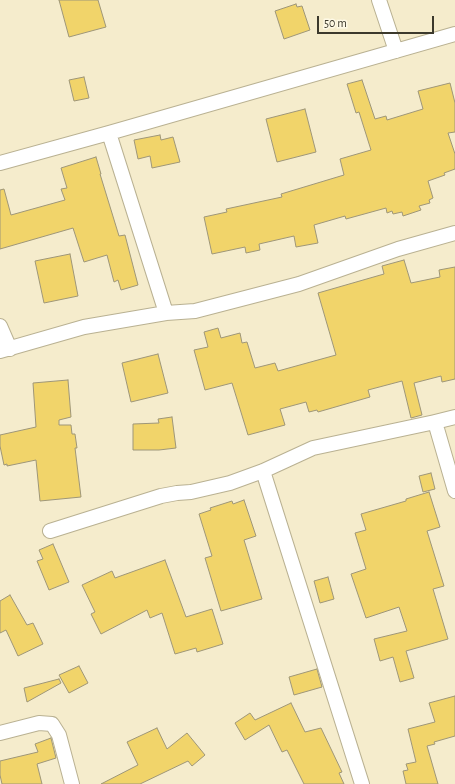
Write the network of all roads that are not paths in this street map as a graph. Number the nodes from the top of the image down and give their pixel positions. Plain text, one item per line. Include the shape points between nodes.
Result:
1 (379, 0) edge
2 (455, 34) edge
3 (396, 51) junction
4 (109, 133) junction
5 (0, 163) edge
6 (455, 233) edge
7 (166, 313) junction
8 (0, 326) edge
9 (5, 350) edge
10 (455, 417) edge
11 (435, 422) junction
12 (263, 471) junction
13 (455, 491) edge
14 (50, 531) dead end
15 (0, 732) edge
16 (72, 784) edge
17 (362, 784) edge

1 - 3 street
2 - 3 street
3 - 4 street
4 - 5 street
4 - 7 street
6 - 7 street via 398,249 299,284 195,311
7 - 9 street via 84,328
8 - 9 street
10 - 11 street
11 - 12 street via 313,448
11 - 13 street
12 - 14 street via 230,484 161,496
12 - 17 street
15 - 16 street via 39,723 52,724 59,735

